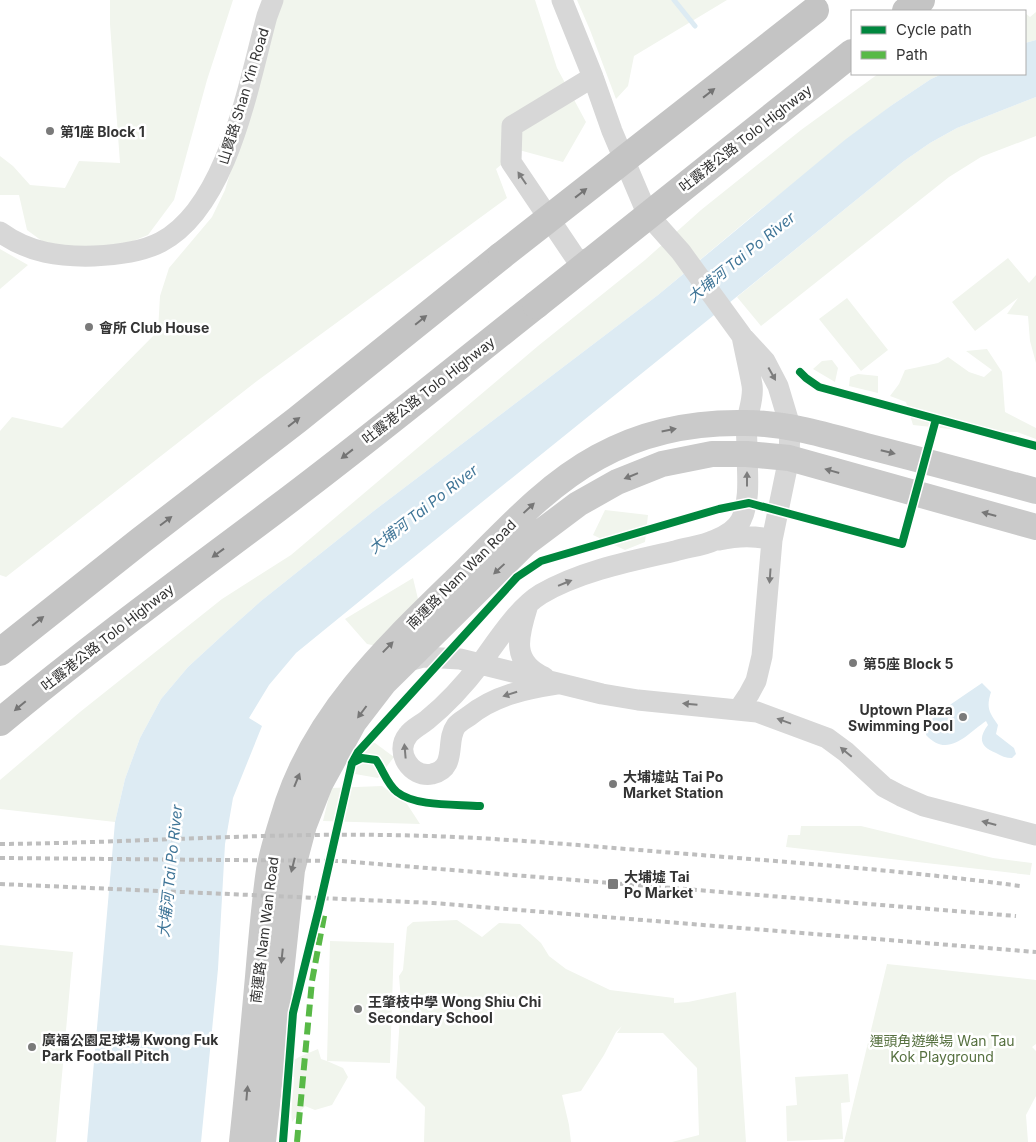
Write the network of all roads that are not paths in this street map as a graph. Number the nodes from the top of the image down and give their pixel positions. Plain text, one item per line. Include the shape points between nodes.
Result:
1 (273, 0) edge
2 (562, 0) edge
3 (921, 0) edge
4 (821, 5) edge
5 (907, 10) edge
6 (851, 54) edge
7 (593, 77) junction
8 (657, 225) junction
9 (0, 232) edge
10 (742, 336) junction
11 (747, 423) junction
12 (790, 426) junction
13 (747, 454) junction
14 (789, 458) junction
15 (1036, 491) edge
16 (1036, 527) edge
17 (772, 540) junction
18 (714, 541) junction
19 (529, 605) junction
20 (0, 652) edge
21 (440, 657) junction
22 (404, 662) junction
23 (480, 664) junction
24 (558, 684) junction
25 (453, 697) junction
26 (739, 709) junction
27 (0, 722) edge
28 (1036, 835) edge
29 (242, 1142) edge
30 (263, 1142) edge

1 - 9 street, 山賢路 Shan Yin Road via 225,160 200,207 175,232 160,242 132,251 98,256 48,254 20,244
2 - 7 street
3 - 5 highway
20 -> 4 highway, bridge
6 -> 27 highway, 吐露港公路 Tolo Highway, bridge via 279,507 174,584
7 - 8 street via 643,204
8 -> 7 street via 604,258 576,260 511,162 512,126
8 - 10 street via 681,252
10 - 11 street via 752,384
10 -> 12 street via 765,361 778,386
11 - 12 main road, 南運路 Nam Wan Road
11 - 13 street
29 -> 11 main road, 南運路 Nam Wan Road via 270,866 299,774 338,705 386,648 515,521 573,473 598,457 666,430
12 - 14 street
12 -> 15 main road, 南運路 Nam Wan Road
13 - 14 main road, 南運路 Nam Wan Road
18 -> 13 street via 740,523 745,510
13 -> 22 main road, 南運路 Nam Wan Road via 712,454 662,464 617,482 578,504 526,543
16 -> 14 main road, 南運路 Nam Wan Road
14 - 17 street
17 - 18 street via 744,537
17 -> 26 street via 762,656 756,681
19 -> 18 street via 539,595 563,582 616,565
19 - 23 street
19 - 24 street via 519,639 521,657 531,671
21 - 22 street
21 - 23 street
21 - 25 street via 454,679
22 -> 30 main road, 南運路 Nam Wan Road via 354,722 320,784 304,824 292,870
23 - 24 street
23 - 25 street
24 -> 25 street via 504,696 477,710 457,725 452,735 450,756 442,769 431,774 417,772 404,756 404,742
26 -> 24 street via 638,700
28 -> 26 street via 924,806 884,787 827,738 757,712

